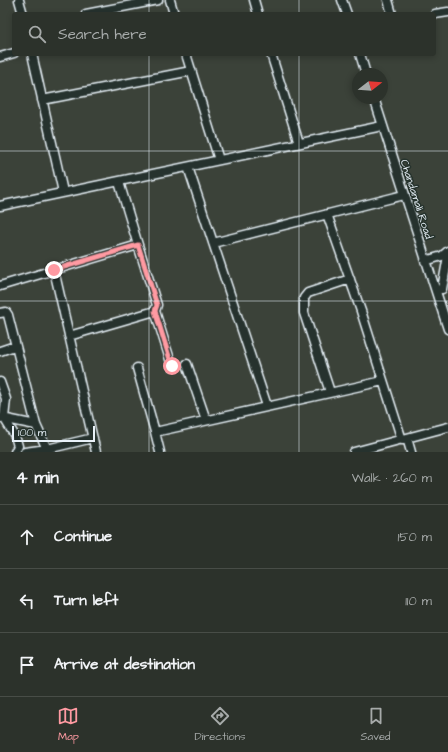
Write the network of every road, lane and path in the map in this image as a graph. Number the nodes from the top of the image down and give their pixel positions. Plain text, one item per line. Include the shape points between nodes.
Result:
1 (19, 0) edge
2 (158, 0) edge
3 (170, 0) edge
4 (254, 0) edge
5 (342, 0) edge
6 (388, 0) edge
7 (22, 12) edge
8 (96, 12) edge
9 (173, 12) edge
10 (257, 12) edge
11 (346, 12) edge
12 (391, 12) edge
13 (448, 12) edge
14 (436, 14) edge
15 (12, 54) edge
16 (32, 56) edge
17 (187, 56) edge
18 (272, 56) edge
19 (361, 56) edge
20 (0, 57) edge
21 (364, 68) edge
22 (191, 71) junction
23 (42, 100) junction
24 (376, 104) edge
25 (382, 126) junction
26 (299, 143) junction
27 (219, 160) junction
28 (188, 168) junction
29 (119, 182) junction
30 (63, 192) junction
31 (404, 195) junction
32 (0, 206) edge
33 (328, 214) junction
34 (214, 243) junction
35 (138, 245) junction
36 (448, 251) edge
37 (448, 256) edge
38 (425, 261) junction
39 (54, 270) junction
40 (350, 279) junction
41 (0, 286) edge
42 (442, 289) dead end
43 (155, 311) junction
44 (0, 313) edge
45 (448, 329) edge
46 (69, 336) junction
47 (15, 346) junction
48 (0, 351) edge
49 (187, 364) dead end
50 (172, 366) dead end
51 (136, 368) dead end
52 (383, 380) junction
53 (0, 382) edge
54 (330, 392) junction
55 (267, 406) junction
56 (2, 418) edge
57 (206, 420) junction
58 (36, 425) junction
59 (448, 427) edge
60 (155, 432) junction
61 (93, 438) junction
62 (405, 439) junction
63 (48, 449) junction
64 (367, 450) edge
65 (16, 452) edge
66 (25, 452) edge
67 (96, 452) edge
68 (160, 452) edge
69 (354, 452) edge
70 (411, 452) edge

1 - 7 street
2 - 8 street
3 - 9 street
4 - 10 street
5 - 11 street
6 - 12 street
13 - 14 street
15 - 20 street
16 - 23 street
17 - 22 street
18 - 26 street
19 - 21 street
22 - 23 street
22 - 27 street
23 - 30 street
24 - 25 street, Chandamali Road
25 - 26 street
25 - 31 street, Chandamali Road
26 - 27 street
27 - 28 street
28 - 29 street
28 - 34 street
29 - 30 street
29 - 35 street
30 - 32 street
31 - 33 street
31 - 38 street, Chandamali Road
33 - 34 street
33 - 40 street
34 - 55 street
35 - 39 street
35 - 43 street via 157,305
36 - 38 street via 442,256
37 - 42 street
38 - 45 street, Chandamali Road
39 - 41 street
39 - 46 street
40 - 52 street
40 - 54 street via 308,293 303,301 304,313
43 - 46 street
43 - 50 street
44 - 47 street via 6,312 8,315
46 - 61 street
47 - 48 street
47 - 58 street
49 - 57 street
51 - 60 street
52 - 54 street
52 - 62 street
53 - 56 street via 6,399
54 - 55 street
55 - 57 street
56 - 58 street
56 - 65 street via 15,436 18,446
57 - 60 street
58 - 63 street
59 - 62 street
60 - 68 street
61 - 63 street
61 - 67 street
62 - 64 street
62 - 70 street
63 - 66 street
64 - 69 street

